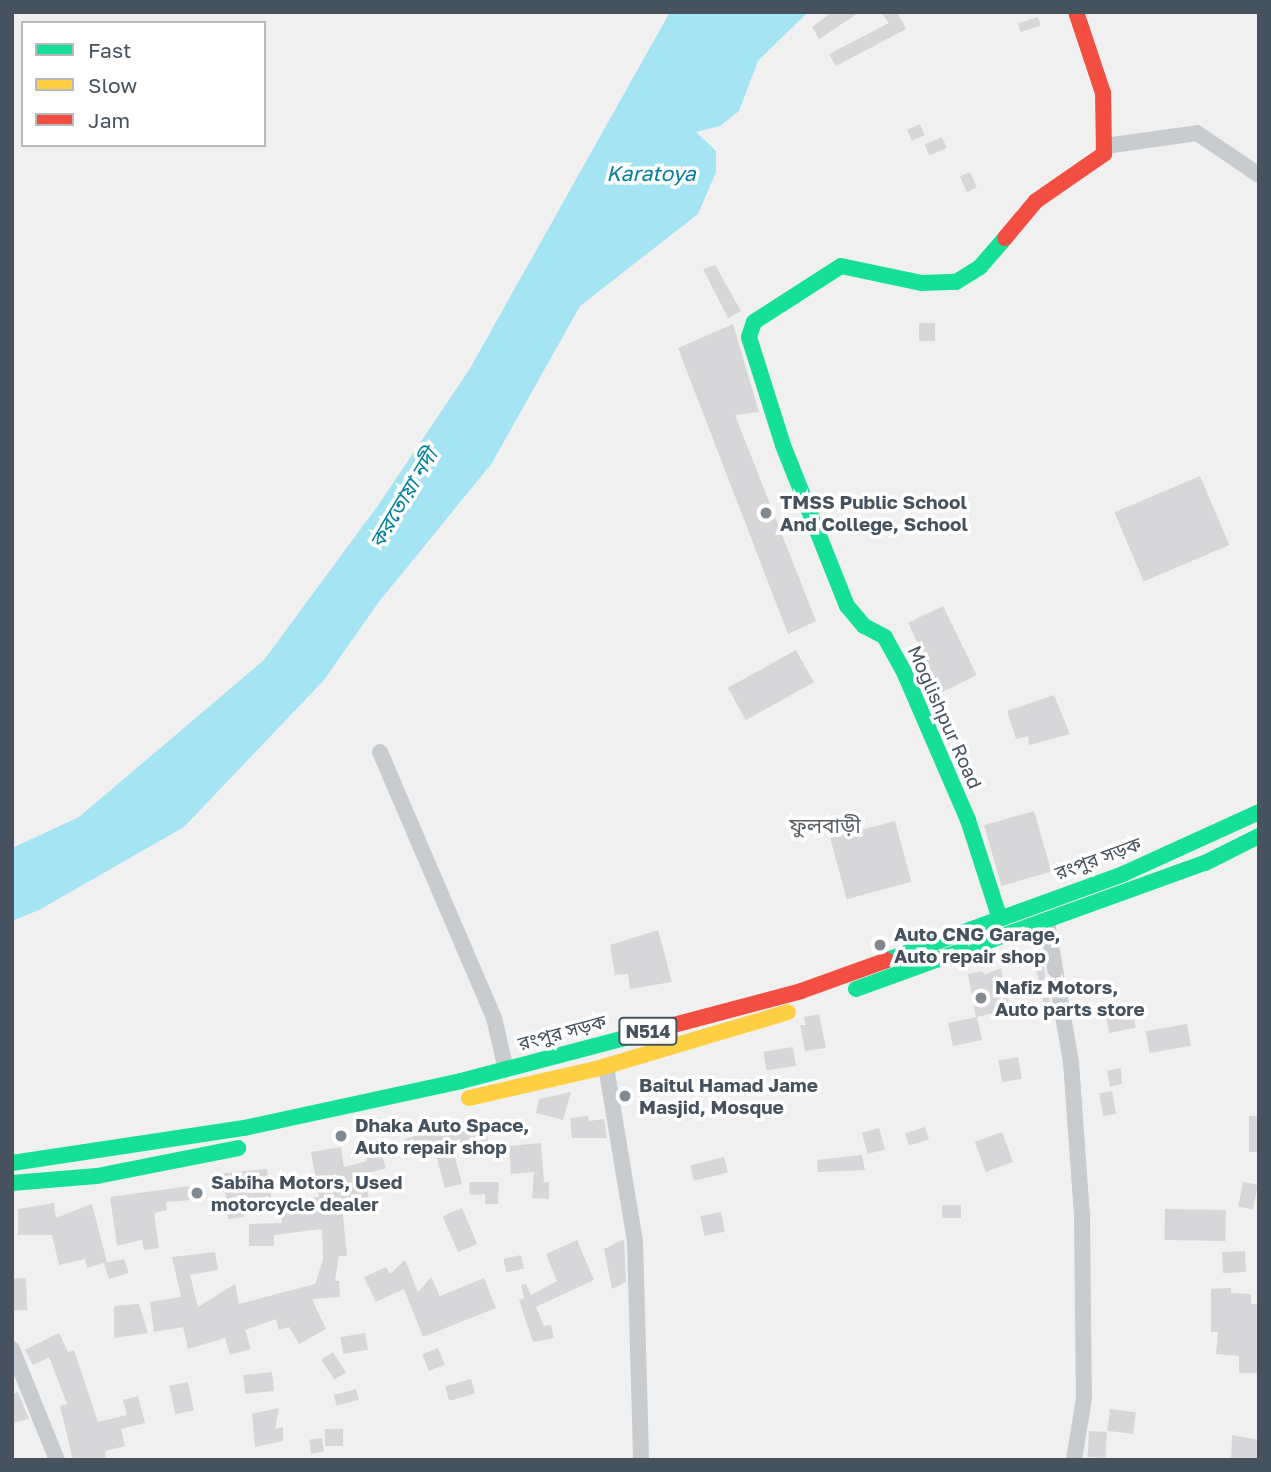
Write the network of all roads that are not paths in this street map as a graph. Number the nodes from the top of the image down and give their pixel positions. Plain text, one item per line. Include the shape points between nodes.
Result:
1 (1076, 12) edge
2 (1105, 146) junction
3 (1259, 174) edge
4 (380, 752) dead end
5 (1259, 812) edge
6 (1259, 836) edge
7 (999, 916) junction
8 (1047, 922) junction
9 (606, 1066) junction
10 (506, 1069) junction
11 (449, 1102) dead end
12 (261, 1143) dead end
13 (12, 1163) edge
14 (12, 1183) edge
15 (12, 1349) edge
16 (58, 1460) edge
17 (641, 1460) edge
18 (1074, 1460) edge

1 - 2 main road via 1103,93
2 - 3 street via 1198,133
2 - 7 main road, Moglishpur Road via 1104,155 1036,201 980,267 956,282 922,282 841,266 754,322 749,337 782,445 847,606 864,626 885,637 903,670 968,820
4 - 10 street via 494,1018
5 - 7 main road, রংপুর সড়ক / N514 via 1123,874
6 - 8 main road, N514 via 1205,863
7 - 10 main road, রংপুর সড়ক / N514 via 801,991
8 - 9 main road, N514 via 724,1033
8 - 18 street via 1071,1062 1082,1216 1084,1398
9 - 11 main road, N514
9 - 17 street via 635,1242
10 - 13 main road, রংপুর সড়ক / N514 via 244,1128
12 - 14 main road via 97,1175
15 - 16 street

